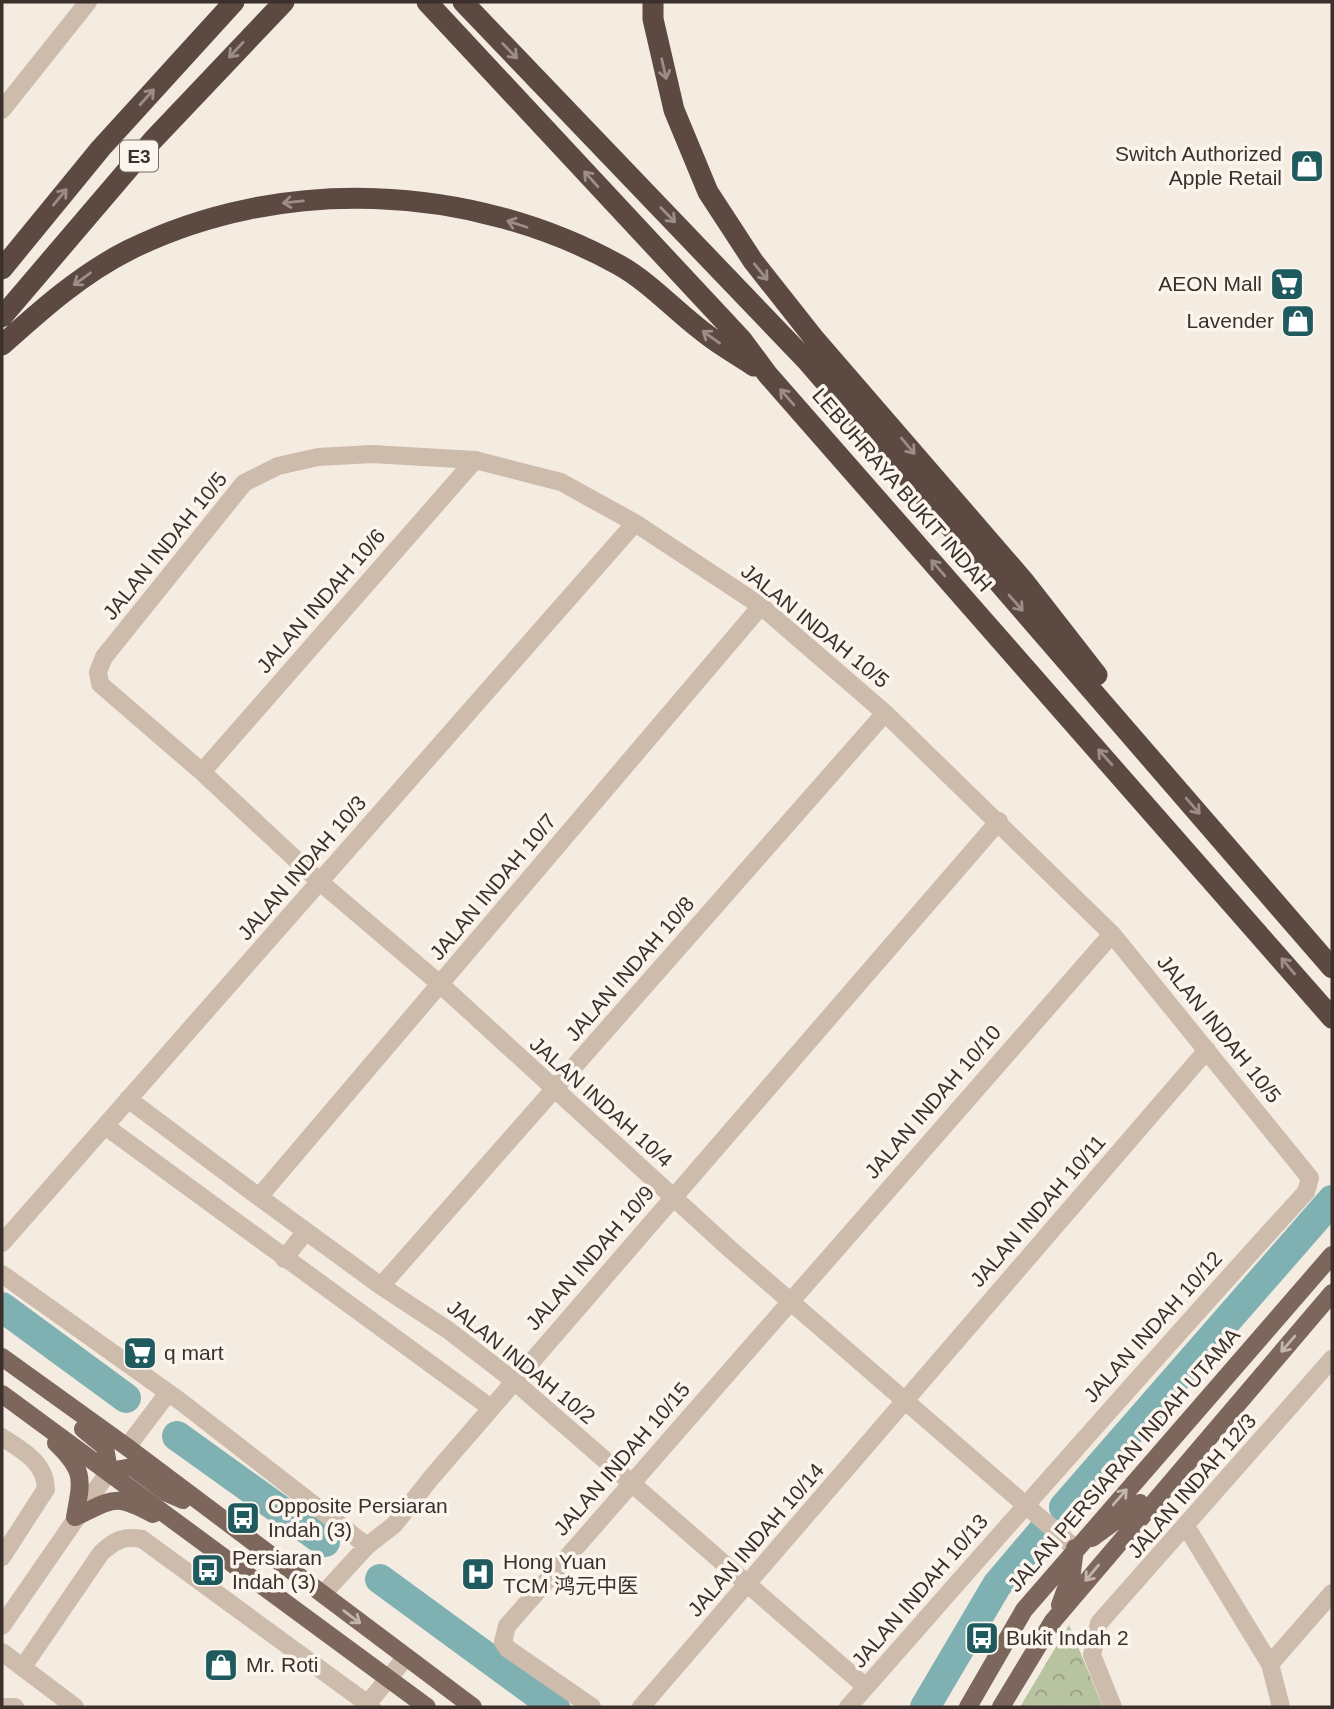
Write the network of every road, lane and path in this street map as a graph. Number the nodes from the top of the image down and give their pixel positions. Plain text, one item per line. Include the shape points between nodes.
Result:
1 (88, 2) edge
2 (234, 2) edge
3 (284, 2) edge
4 (427, 2) edge
5 (463, 2) edge
6 (653, 2) edge
7 (2, 110) edge
8 (2, 269) edge
9 (2, 317) edge
10 (2, 345) edge
11 (768, 375) junction
12 (475, 460) junction
13 (635, 523) junction
14 (761, 606) junction
15 (100, 684) joint
16 (885, 713) junction
17 (1149, 754) junction
18 (202, 772) junction
19 (999, 821) junction
20 (320, 882) junction
21 (1112, 934) junction
22 (1332, 968) edge
23 (440, 985) junction
24 (1332, 1018) edge
25 (1207, 1050) junction
26 (555, 1091) junction
27 (128, 1099) junction
28 (105, 1126) junction
29 (1310, 1178) joint
30 (259, 1197) junction
31 (672, 1198) junction
32 (306, 1231) junction
33 (2, 1244) edge
34 (1332, 1255) edge
35 (284, 1259) junction
36 (2, 1274) edge
37 (381, 1286) junction
38 (1332, 1293) edge
39 (789, 1301) junction
40 (2, 1357) edge
41 (1332, 1359) edge
42 (28, 1378) junction
43 (514, 1381) junction
44 (168, 1393) junction
45 (6, 1397) edge
46 (904, 1402) junction
47 (491, 1408) junction
48 (2, 1437) edge
49 (127, 1447) junction
50 (1187, 1461) junction
51 (109, 1471) junction
52 (632, 1483) junction
53 (1026, 1505) junction
54 (218, 1516) junction
55 (75, 1517) junction
56 (1186, 1526) junction
57 (206, 1542) junction
58 (367, 1546) junction
59 (1075, 1548) junction
60 (2, 1557) edge
61 (748, 1585) junction
62 (1332, 1593) edge
63 (323, 1594) junction
64 (1053, 1621) junction
65 (2, 1626) edge
66 (2, 1652) edge
67 (406, 1657) junction
68 (1270, 1664) junction
69 (23, 1667) junction
70 (388, 1679) junction
71 (866, 1686) junction
72 (368, 1706) edge
73 (6, 1707) edge
74 (15, 1707) edge
75 (75, 1707) edge
76 (427, 1707) edge
77 (473, 1707) edge
78 (592, 1707) edge
79 (641, 1707) edge
80 (848, 1707) edge
81 (968, 1707) edge
82 (1001, 1707) edge
83 (1113, 1707) edge
84 (1281, 1707) edge

1 - 7 street
8 -> 2 highway, E3 via 101,148
3 -> 9 highway, E3 via 153,140
11 -> 4 highway, LEBUHRAYA BUKIT INDAH via 742,340
5 -> 17 highway, LEBUHRAYA BUKIT INDAH via 806,360
6 -> 17 highway via 674,110 708,192 745,249 813,337 1023,580 1122,705
11 -> 10 highway via 706,334 632,273 566,239 463,207 344,197 252,206 139,246 88,275
24 -> 11 highway, LEBUHRAYA BUKIT INDAH
12 - 13 street, JALAN INDAH 10/5 via 561,482
12 - 15 street, JALAN INDAH 10/5 via 372,454 318,457 278,466 244,483 104,657 98,672
12 - 18 street, JALAN INDAH 10/6
13 - 14 street, JALAN INDAH 10/5
13 - 20 street, JALAN INDAH 10/3
14 - 16 street, JALAN INDAH 10/5
14 - 23 street, JALAN INDAH 10/7
15 - 18 street, JALAN INDAH 10/4
16 - 19 street, JALAN INDAH 10/5
16 - 26 street, JALAN INDAH 10/8
17 -> 22 highway, LEBUHRAYA BUKIT INDAH
18 - 20 street, JALAN INDAH 10/4
19 - 21 street, JALAN INDAH 10/5
19 - 31 street, JALAN INDAH 10/9
20 - 23 street, JALAN INDAH 10/4
20 - 27 street, JALAN INDAH 10/3
21 - 25 street, JALAN INDAH 10/5
21 - 39 street, JALAN INDAH 10/10
23 - 26 street, JALAN INDAH 10/4
23 - 30 street, JALAN INDAH 10/7
25 - 29 street, JALAN INDAH 10/5
25 - 46 street, JALAN INDAH 10/11
26 - 31 street, JALAN INDAH 10/4
26 - 37 street, JALAN INDAH 10/8
27 - 28 street, JALAN INDAH 10/3
27 - 30 street, JALAN INDAH 10/2
28 - 33 street, JALAN INDAH 10/3
28 - 35 street
29 - 53 street, JALAN INDAH 10/12 via 1306,1192
30 - 32 street, JALAN INDAH 10/2
31 - 39 street, JALAN INDAH 10/4
31 - 43 street, JALAN INDAH 10/9
32 - 35 street
32 - 37 street, JALAN INDAH 10/2
59 -> 34 main road, JALAN PERSIARAN INDAH UTAMA
35 - 47 street
36 - 44 street
37 - 43 street, JALAN INDAH 10/2
38 -> 50 main road
39 - 46 street, JALAN INDAH 10/4
39 - 52 street, JALAN INDAH 10/15
40 - 42 main road
41 - 56 street, JALAN INDAH 12/3
42 - 49 main road
42 - 51 main road via 102,1444
43 - 47 street, JALAN INDAH 10/9
43 - 52 street, JALAN INDAH 10/2
44 - 49 street
44 - 58 street
45 - 51 main road
45 - 55 main road via 78,1467 81,1486
46 - 53 street, JALAN INDAH 10/4
46 - 61 street, JALAN INDAH 10/14
47 - 58 street, JALAN INDAH 10/9 via 394,1525
48 - 60 street via 37,1462 46,1475 46,1489
49 - 54 main road
50 - 59 main road via 1127,1515
50 -> 64 main road
51 - 54 main road via 132,1467 167,1493
51 - 55 street
51 - 57 main road
52 - 61 street, JALAN INDAH 10/2
52 - 78 street, JALAN INDAH 10/15 via 507,1626 503,1642
53 - 59 street, JALAN INDAH 10/4
53 - 71 street, JALAN INDAH 10/13
54 - 63 main road
55 - 57 main road via 113,1499 124,1500
55 - 65 street
56 - 68 street
56 - 83 street, JALAN INDAH 12/3 via 1099,1623 1092,1645 1096,1671
57 - 70 main road
58 - 63 street, JALAN INDAH 10/9
59 - 64 main road via 1068,1586
59 - 81 main road, JALAN PERSIARAN INDAH UTAMA via 1024,1610
61 - 71 street, JALAN INDAH 10/2
61 - 79 street, JALAN INDAH 10/14
62 - 68 street
63 -> 67 main road
64 - 82 main road
66 - 69 street
67 - 70 street
67 - 77 main road
68 - 84 street
69 - 72 street via 101,1553 127,1537 142,1539
69 - 75 street
70 - 72 street
70 - 76 main road
71 - 80 street, JALAN INDAH 10/13
73 - 74 street

